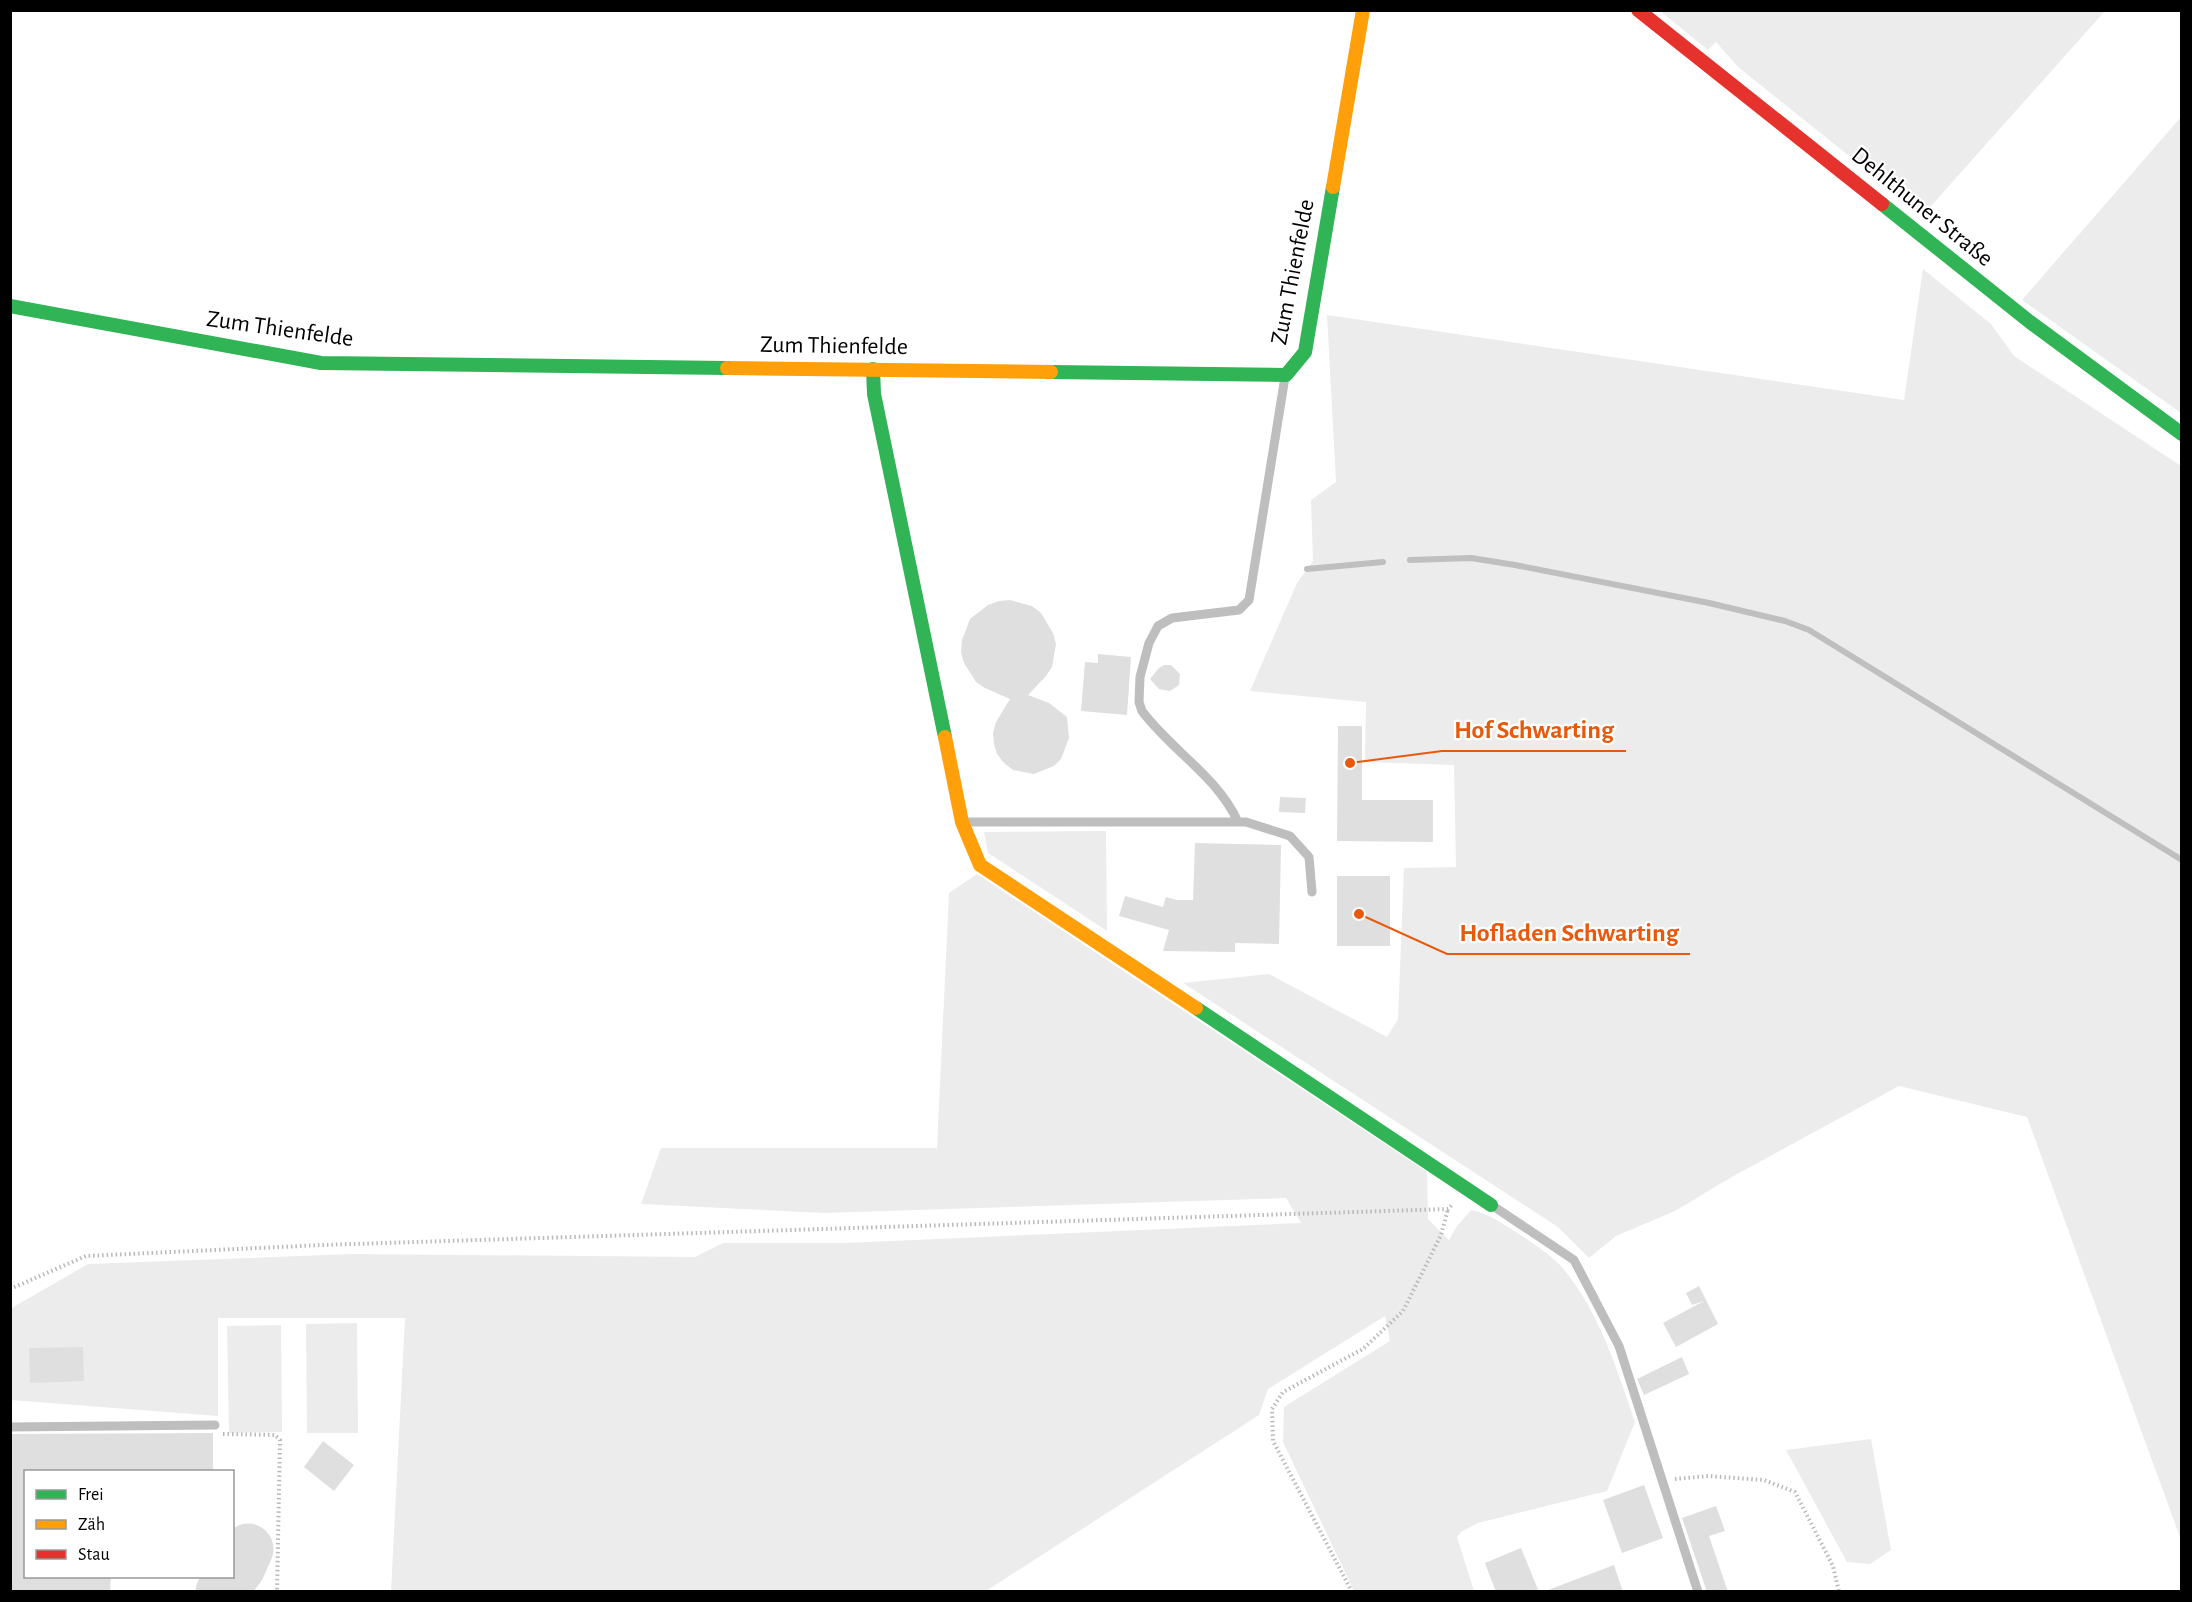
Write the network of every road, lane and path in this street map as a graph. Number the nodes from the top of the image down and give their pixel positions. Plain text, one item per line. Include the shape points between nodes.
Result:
1 (1363, 10) edge
2 (1638, 10) edge
3 (10, 306) edge
4 (873, 369) junction
5 (1286, 375) junction
6 (2181, 434) edge
7 (962, 822) junction
8 (1238, 822) junction
9 (1312, 892) dead end
10 (1467, 1189) junction
11 (1491, 1205) joint
12 (1448, 1209) junction
13 (10, 1289) edge
14 (215, 1425) joint
15 (10, 1427) edge
16 (1662, 1480) junction
17 (277, 1592) edge
18 (1352, 1592) edge
19 (1698, 1592) edge
20 (1839, 1592) edge

1 - 5 street, Zum Thienfelde via 1305,352
2 - 6 street, Dehlthuner Straße via 2030,322
3 - 4 street, Zum Thienfelde via 321,363
4 - 5 street, Zum Thienfelde
4 - 7 street via 874,394
5 - 8 lane via 1249,600 1239,610 1172,618 1158,626 1149,643 1139,684 1142,711 1217,787
7 - 8 lane
7 - 10 street via 980,865
8 - 9 lane via 1290,836 1309,857
10 - 11 street
10 - 12 path
11 - 16 lane via 1574,1260 1619,1346
12 - 13 path via 334,1244 86,1256
12 - 18 path via 1442,1235 1403,1311 1363,1349 1283,1392 1272,1409 1273,1441
14 - 15 lane
14 - 17 path via 224,1436 275,1435 280,1440
16 - 19 lane
16 - 20 path via 1708,1476 1764,1480 1794,1492 1833,1566

